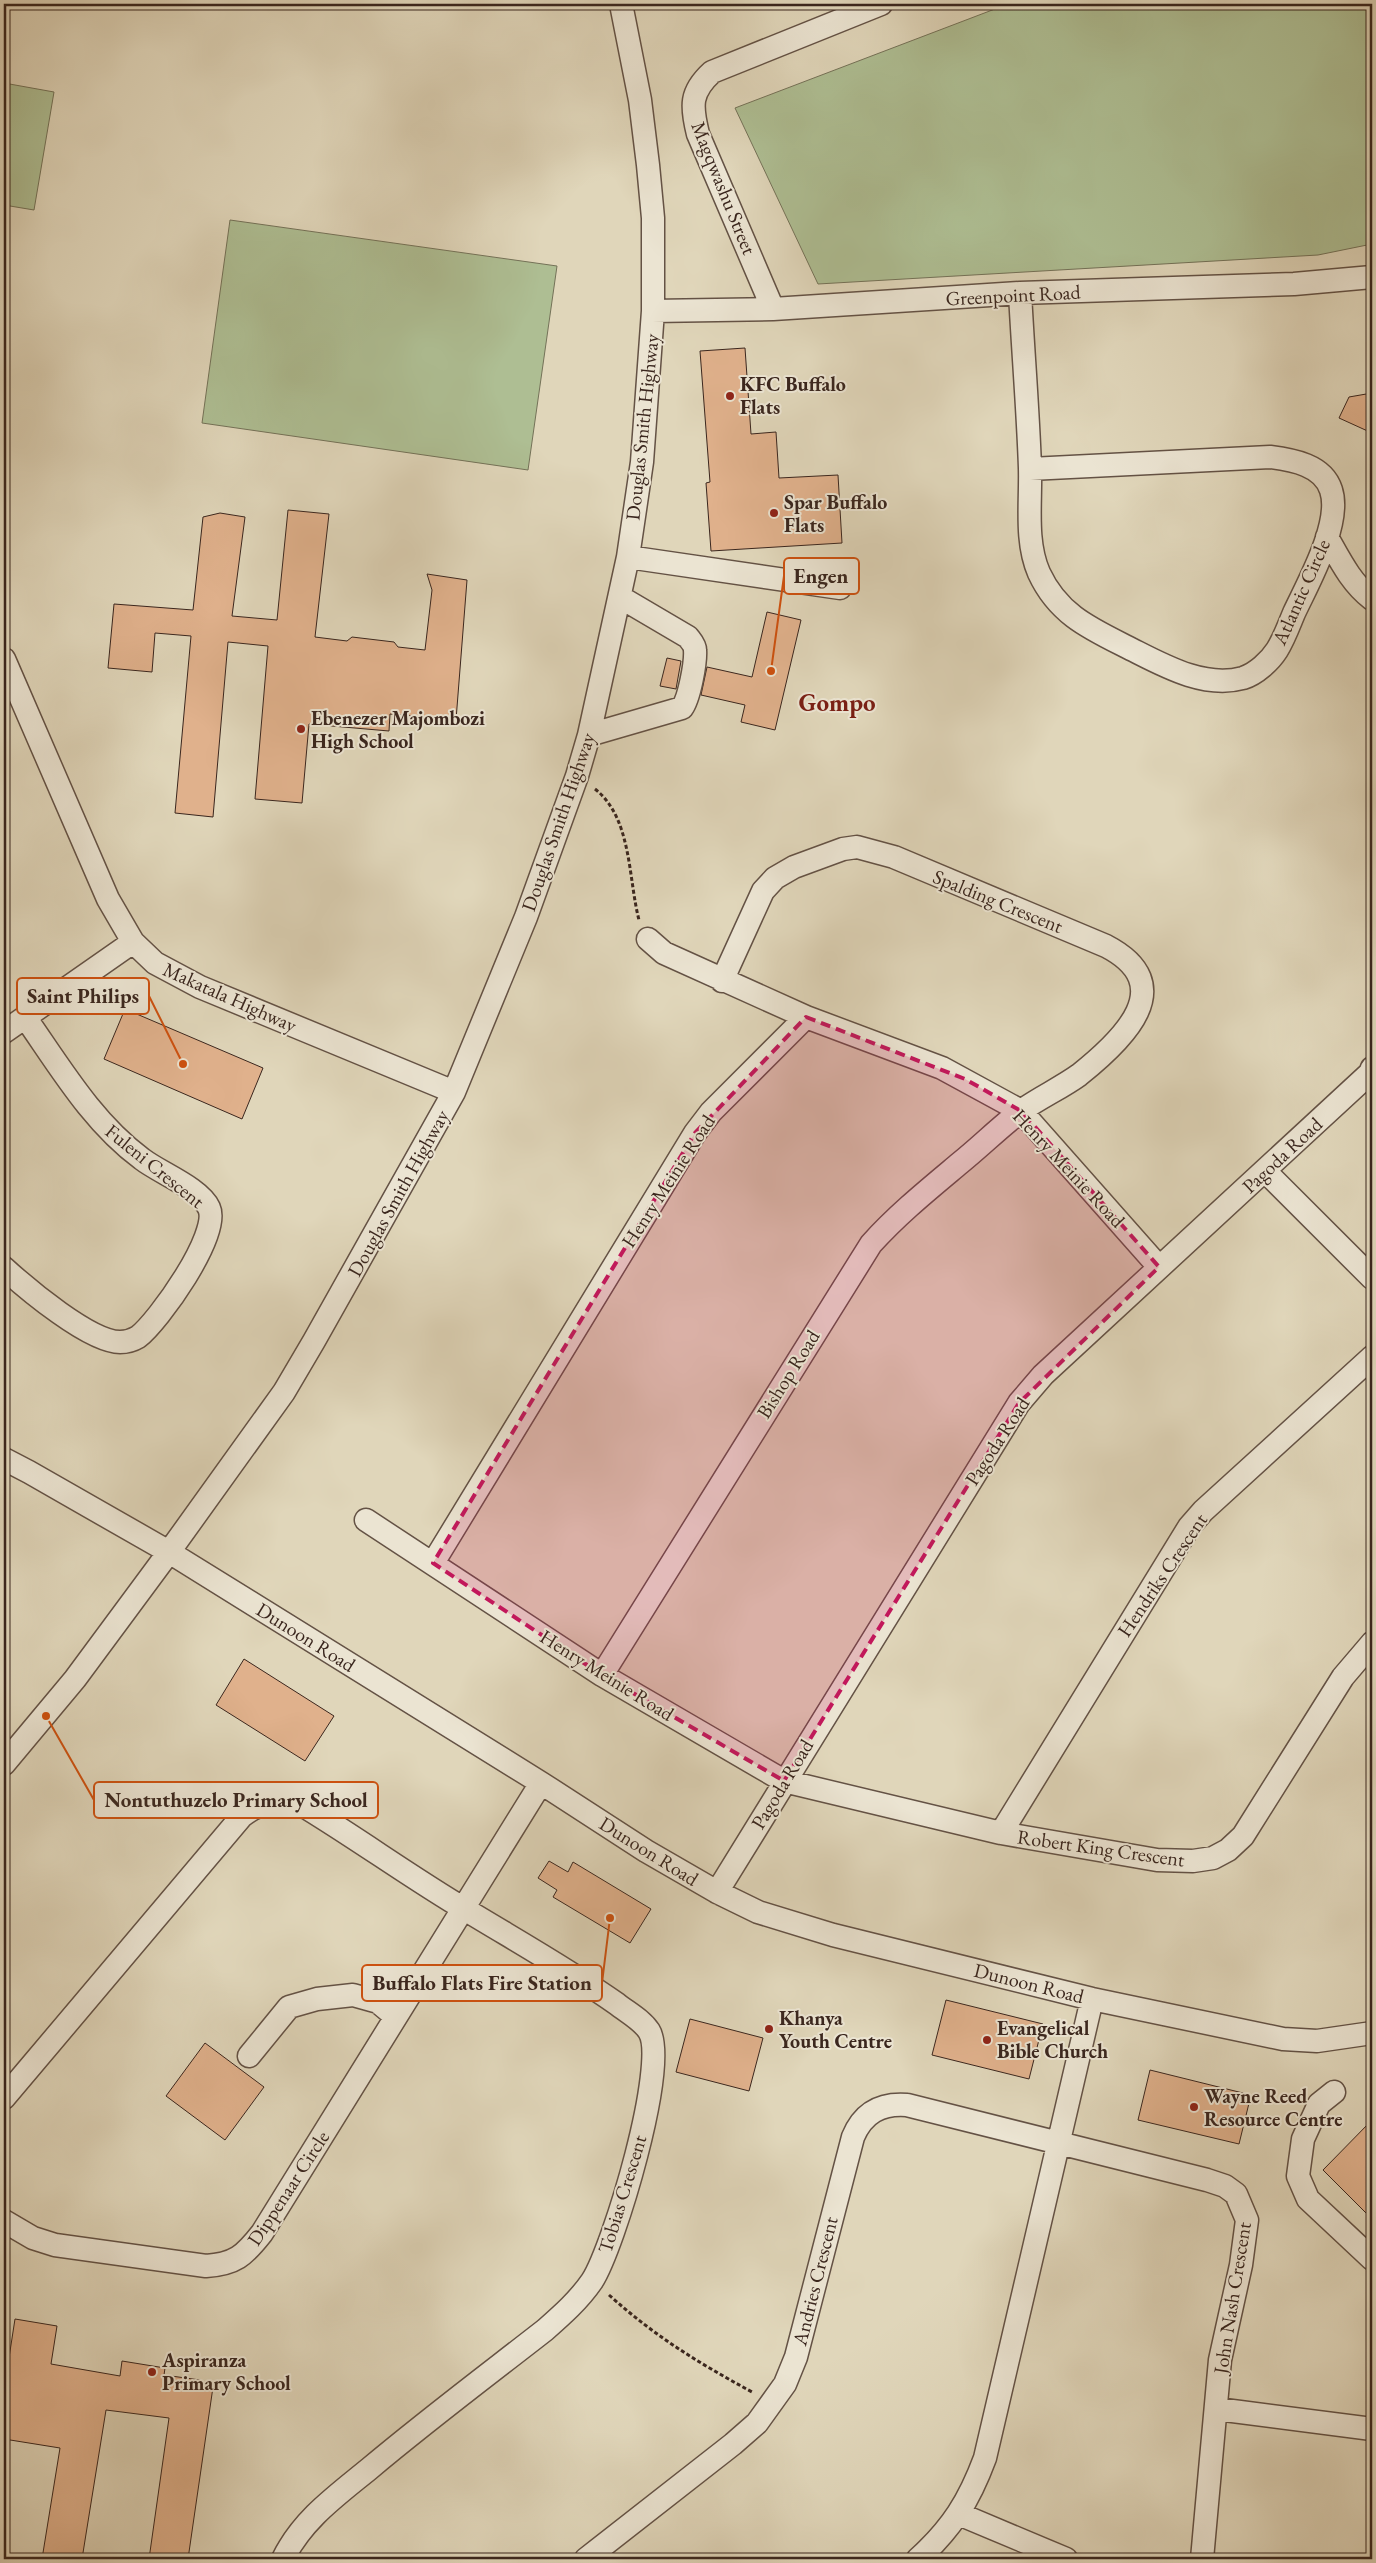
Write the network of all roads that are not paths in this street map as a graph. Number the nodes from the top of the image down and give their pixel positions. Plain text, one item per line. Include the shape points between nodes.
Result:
1 (621, 4) edge
2 (881, 4) edge
3 (1372, 277) edge
4 (1020, 293) junction
5 (773, 308) junction
6 (653, 312) junction
7 (1030, 469) junction
8 (1327, 537) junction
9 (628, 557) junction
10 (840, 588) dead end
11 (620, 597) junction
12 (1372, 599) edge
13 (4, 659) edge
14 (590, 735) junction
15 (648, 938) road end
16 (133, 942) junction
17 (722, 981) junction
18 (25, 1017) junction
19 (806, 1017) junction
20 (4, 1032) edge
21 (1372, 1072) edge
22 (454, 1092) junction
23 (1021, 1111) junction
24 (1265, 1171) junction
25 (1159, 1267) junction
26 (4, 1268) edge
27 (1372, 1278) edge
28 (1372, 1357) edge
29 (4, 1459) edge
30 (366, 1520) dead end
31 (169, 1552) junction
32 (433, 1563) junction
33 (1372, 1643) edge
34 (602, 1675) junction
35 (4, 1764) edge
36 (784, 1781) junction
37 (541, 1783) junction
38 (1001, 1833) junction
39 (717, 1892) junction
40 (464, 1909) junction
41 (1092, 1999) junction
42 (396, 2017) junction
43 (1372, 2033) edge
44 (249, 2056) dead end
45 (1334, 2092) dead end
46 (4, 2098) edge
47 (1059, 2142) junction
48 (4, 2221) edge
49 (1372, 2259) edge
50 (1217, 2409) junction
51 (1372, 2429) edge
52 (959, 2514) junction
53 (283, 2559) edge
54 (586, 2559) edge
55 (918, 2559) edge
56 (1066, 2559) edge
57 (1202, 2559) edge

1 - 6 street, Douglas Smith Highway via 640,100 648,166 653,218
2 - 5 street, Magqwashu Street via 712,72 700,83 694,97 693,114 698,134
3 - 4 street, Greenpoint Road via 1294,284
4 - 5 street, Greenpoint Road
4 - 7 street, Atlantic Circle
5 - 6 street, Greenpoint Road
6 - 9 street, Douglas Smith Highway via 642,462
7 - 8 street, Atlantic Circle via 1270,457 1306,464 1322,474 1331,490 1333,509
7 - 8 street, Atlantic Circle via 1030,540 1039,572 1055,601 1079,623 1194,677 1243,678 1263,666 1278,650
8 - 12 street via 1347,573
9 - 10 street
9 - 11 street, Douglas Smith Highway
11 - 14 street, Douglas Smith Highway
11 - 14 street via 688,636 693,643 695,651 688,694 682,708
13 - 16 street, Makatala Highway via 104,890
14 - 22 street, Douglas Smith Highway via 526,917
15 - 17 street via 664,953
16 - 18 street
16 - 22 street, Makatala Highway via 155,963 200,987
17 - 19 street
17 - 23 street, Spalding Crescent via 763,891 775,878 843,848 857,847 894,857 1123,954 1136,967 1142,984 1141,1002 1126,1031 1078,1075
18 - 20 street
18 - 26 street, Fuleni Crescent via 94,1115 143,1160 200,1198 209,1209 211,1221 200,1251 154,1319 136,1338 122,1343 108,1342 95,1336
19 - 23 street, Henry Meinie Road via 942,1068
19 - 32 street, Henry Meinie Road via 711,1112 695,1133
21 - 24 street, Pagoda Road
22 - 31 street, Douglas Smith Highway via 284,1392
23 - 25 street, Henry Meinie Road
23 - 34 street, Bishop Road via 893,1220 871,1244
24 - 25 street, Pagoda Road
24 - 27 street
25 - 36 street, Pagoda Road via 1043,1375 1019,1403
28 - 38 street, Hendriks Crescent via 1189,1527
29 - 31 street, Dunoon Road
30 - 32 street, Henry Meinie Road
31 - 35 street, Douglas Smith Highway via 75,1679
31 - 37 street, Dunoon Road
32 - 34 street, Henry Meinie Road
33 - 38 street, Robert King Crescent via 1343,1676 1243,1836 1213,1858 1193,1862 1157,1860
34 - 36 street, Henry Meinie Road
36 - 38 street, Robert King Crescent
36 - 39 street, Pagoda Road
37 - 39 street, Dunoon Road via 646,1851
37 - 40 street, Dippenaar Circle
39 - 41 street, Dunoon Road via 788,1923
40 - 42 street, Dippenaar Circle
40 - 46 street via 307,1808 288,1801 271,1801 255,1806 242,1816
40 - 53 street, Tobias Crescent via 596,1989 648,2029 655,2055 627,2188 615,2228 592,2280 568,2309 314,2514
41 - 43 street, Dunoon Road via 1283,2039 1318,2041
41 - 47 street
42 - 44 street via 378,2002 353,1996 317,1999 289,2007
42 - 48 street, Dippenaar Circle via 262,2233 237,2259 206,2266 55,2244 32,2238
45 - 49 street via 1318,2104 1303,2139 1298,2176 1308,2199
47 - 50 street, John Nash Crescent via 1207,2180 1236,2194 1246,2220 1241,2265 1221,2352
47 - 52 street via 985,2458
47 - 54 street, Andries Crescent via 907,2105 893,2104 867,2114 853,2137 796,2357 785,2384 757,2423
50 - 51 street
50 - 57 street, John Nash Crescent
52 - 55 street
52 - 56 street

